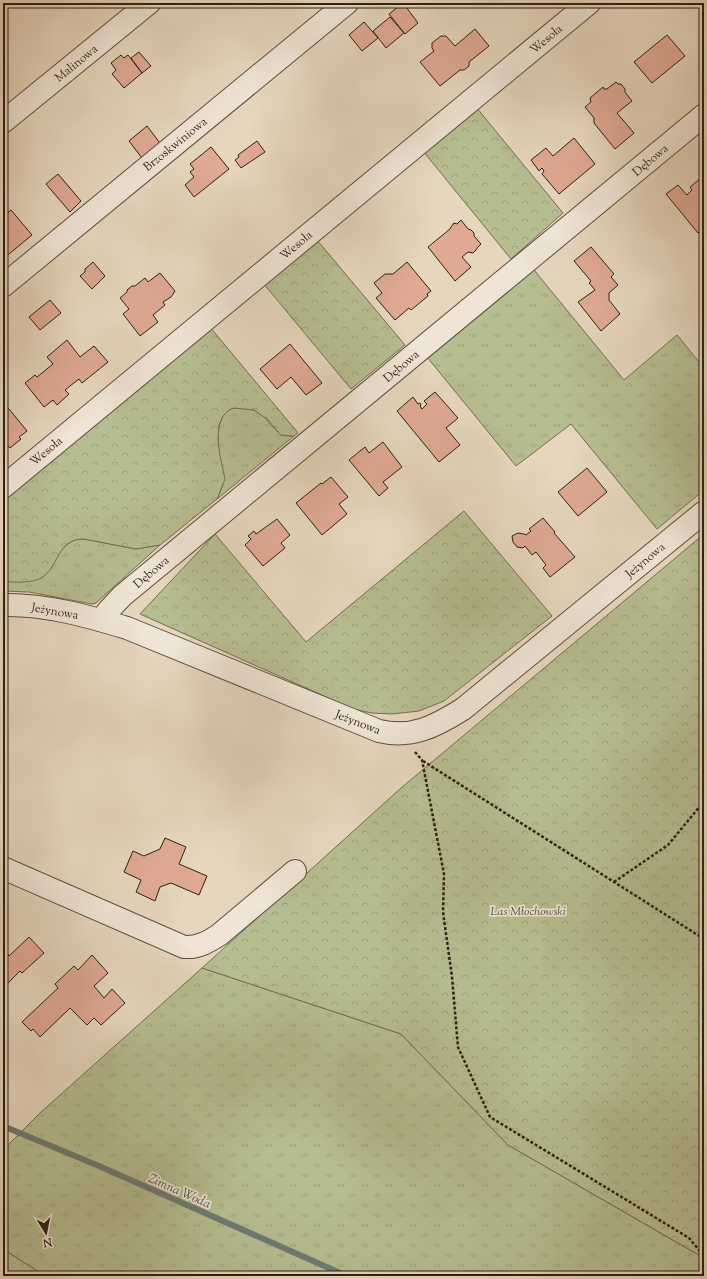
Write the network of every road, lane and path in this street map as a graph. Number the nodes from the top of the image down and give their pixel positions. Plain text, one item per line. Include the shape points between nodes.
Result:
1 (149, 3) edge
2 (347, 3) edge
3 (589, 3) edge
4 (704, 115) edge
5 (3, 122) edge
6 (3, 286) edge
7 (3, 487) edge
8 (704, 512) edge
9 (3, 605) edge
10 (101, 620) junction
11 (400, 734) junction
12 (422, 760) junction
13 (704, 800) edge
14 (3, 868) edge
15 (295, 871) dead end
16 (614, 882) junction
17 (704, 939) edge
18 (704, 1256) edge

1 - 5 street, Malinowa
2 - 6 street, Brzoskwiniowa
3 - 7 street, Wesoła
4 - 10 street, Dębowa via 122,596
8 - 11 street, Jeżynowa via 463,710 437,724
9 - 10 street, Jeżynowa via 40,607
10 - 11 street, Jeżynowa via 127,628 380,731
11 - 12 path
12 - 16 path
12 - 18 path via 444,874 443,912 458,1047 490,1117 689,1238
13 - 16 path via 668,845
14 - 15 street via 184,947 193,948 219,935
16 - 17 path

